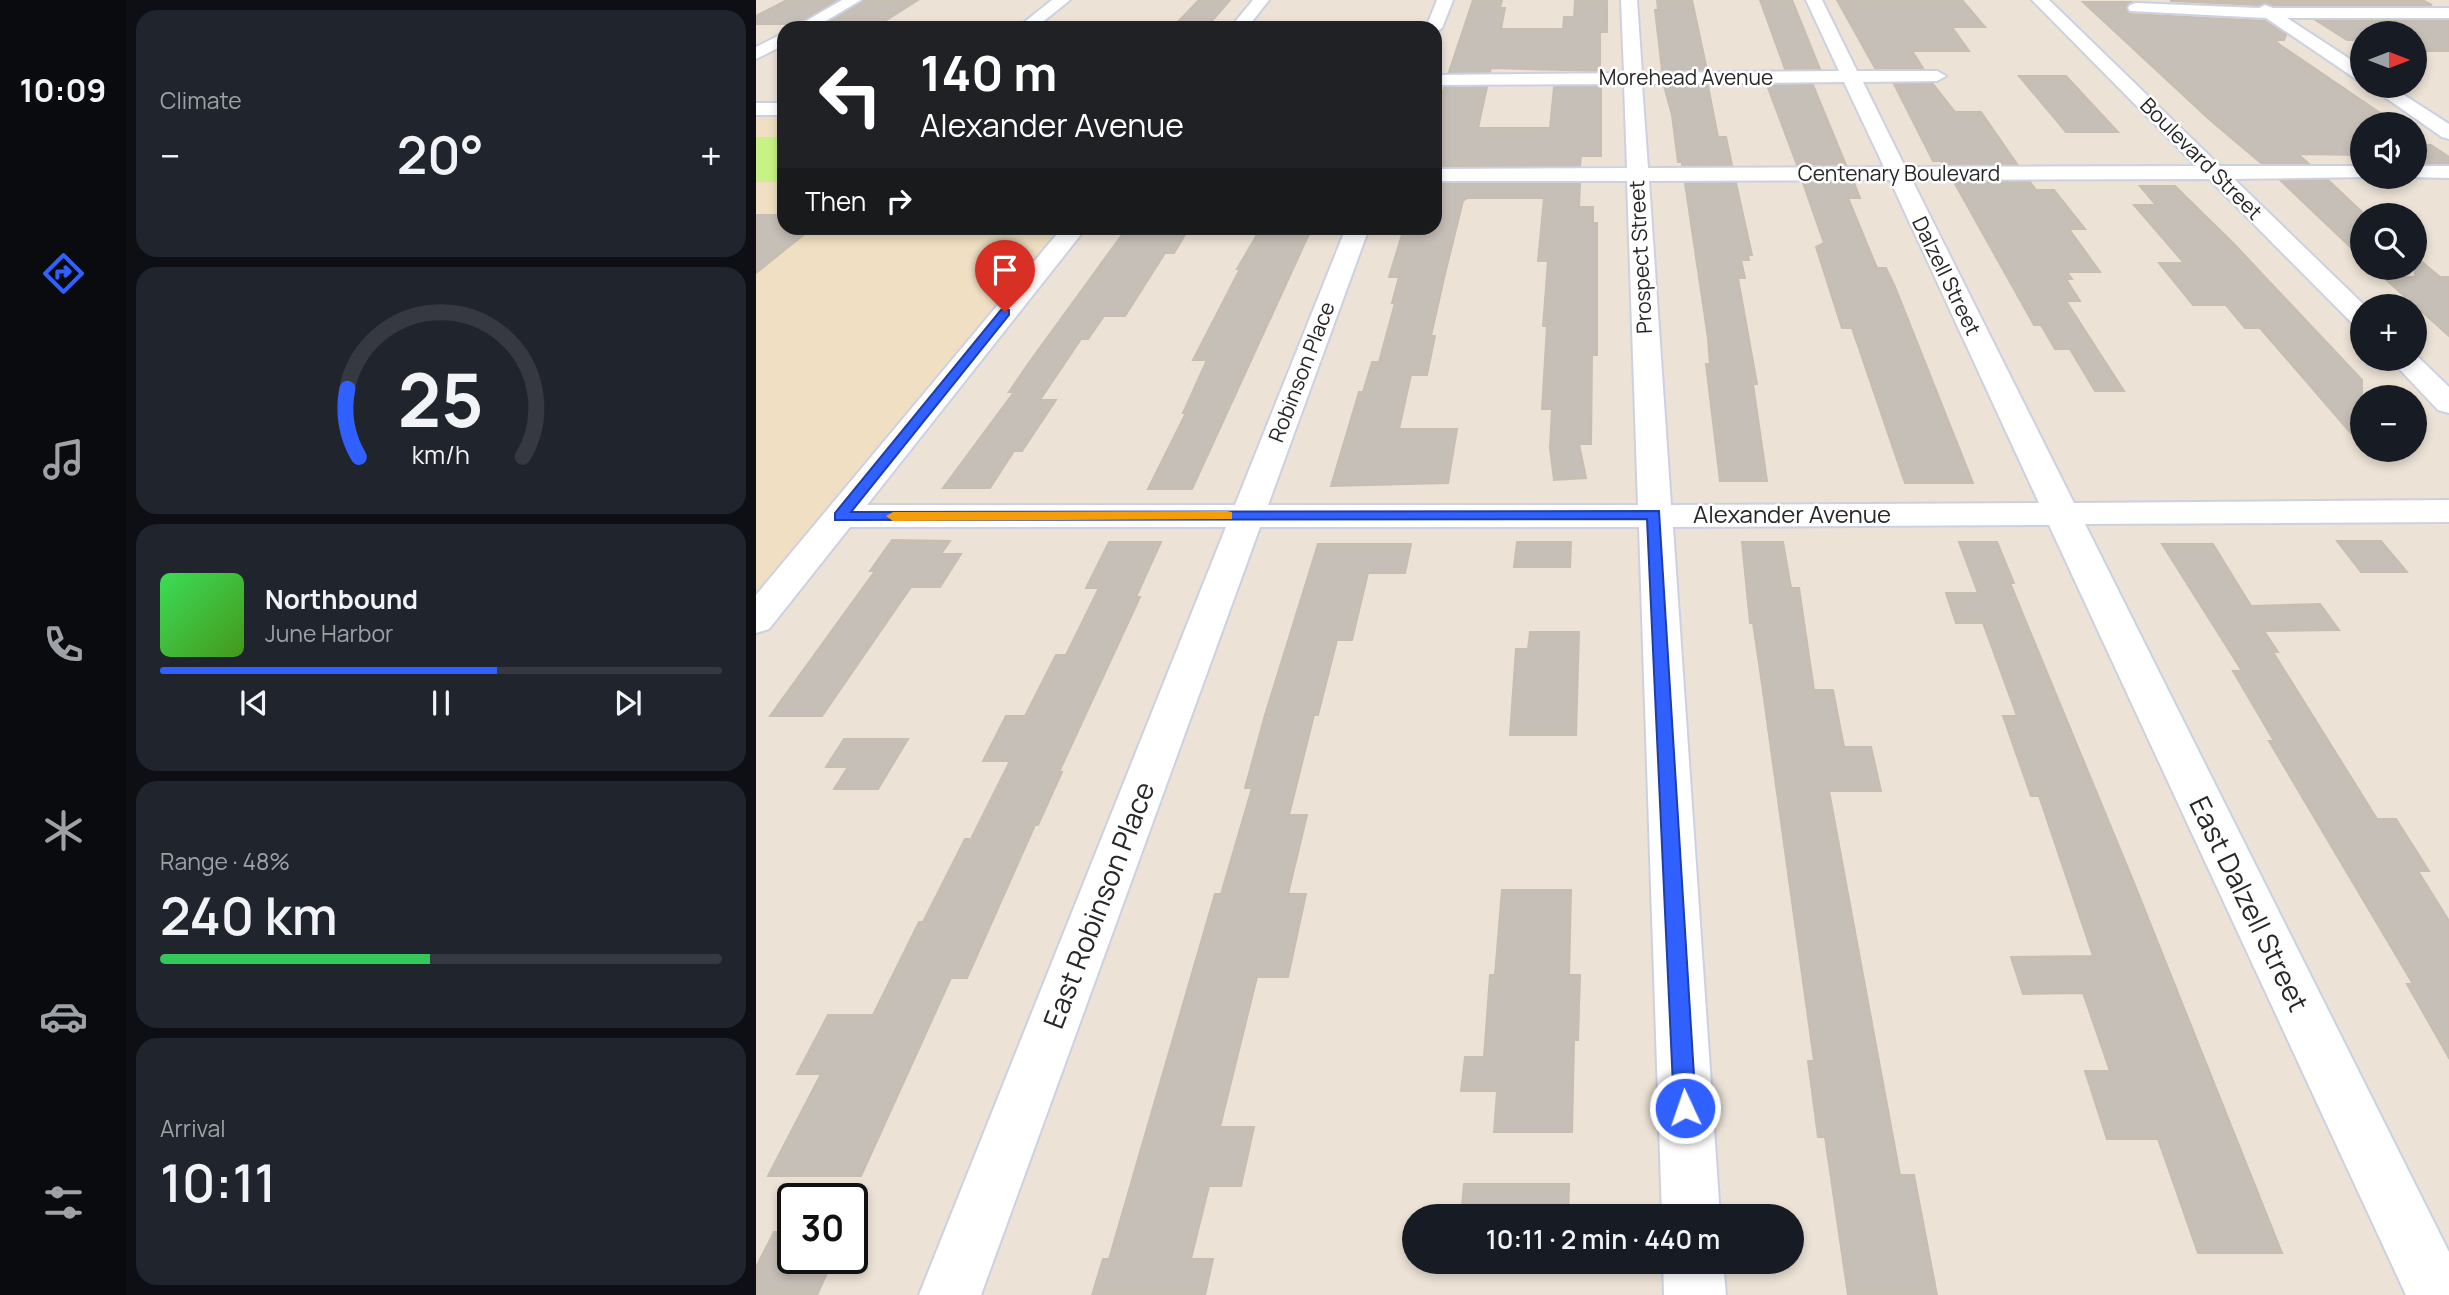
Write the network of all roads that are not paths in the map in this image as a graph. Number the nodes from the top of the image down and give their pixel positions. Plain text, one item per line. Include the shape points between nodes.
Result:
1 (853, 0) edge
2 (1062, 0) edge
3 (1261, 0) edge
4 (1445, 0) edge
5 (1629, 0) edge
6 (1814, 0) edge
7 (2040, 0) edge
8 (2250, 0) edge
9 (2136, 8) dead end
10 (2269, 13) junction
11 (2449, 13) edge
12 (816, 21) edge
13 (1035, 21) edge
14 (1244, 21) edge
15 (1437, 21) edge
16 (777, 42) edge
17 (756, 54) edge
18 (2350, 67) edge
19 (1937, 76) dead end
20 (1852, 78) junction
21 (1633, 79) junction
22 (1442, 80) edge
23 (2396, 98) edge
24 (756, 109) edge
25 (777, 109) edge
26 (2449, 133) edge
27 (2350, 172) edge
28 (2427, 172) edge
29 (2449, 172) edge
30 (2216, 173) junction
31 (1637, 174) junction
32 (1897, 174) junction
33 (1442, 175) edge
34 (1068, 235) edge
35 (1354, 235) edge
36 (2350, 306) edge
37 (2416, 371) edge
38 (2449, 404) edge
39 (2449, 511) edge
40 (2060, 513) junction
41 (1654, 514) junction
42 (840, 516) junction
43 (1247, 516) junction
44 (756, 620) edge
45 (1690, 1204) edge
46 (1694, 1274) edge
47 (950, 1295) edge
48 (1695, 1295) edge
49 (2438, 1295) edge

1 - 12 street
2 - 13 street
3 - 14 street
4 - 15 street
5 - 21 street, Prospect Street
6 - 20 street, Dalzell Street
7 - 30 street, Boulevard Street
8 - 10 street
9 - 10 street
10 - 11 street
10 - 18 street
16 - 17 street
19 - 20 street, Morehead Avenue
20 - 21 street, Morehead Avenue
20 - 32 street, Dalzell Street
21 - 22 street, Morehead Avenue
21 - 31 street, Prospect Street
23 - 26 street
24 - 25 street
27 - 30 street, Centenary Boulevard
28 - 29 street
30 - 32 street, Centenary Boulevard
30 - 36 street, Boulevard Street
31 - 32 street, Centenary Boulevard
31 - 33 street, Centenary Boulevard
31 - 41 street, Prospect Street
32 - 40 street, Dalzell Street
34 - 42 street
35 - 43 street, Robinson Place
37 - 38 street
39 - 40 street, Alexander Avenue
40 - 41 street, Alexander Avenue
40 - 49 street, East Dalzell Street
41 - 43 street, Alexander Avenue
41 - 45 street, Prospect Street
42 - 43 street, Alexander Avenue
42 - 44 street
43 - 47 street, East Robinson Place
46 - 48 street

